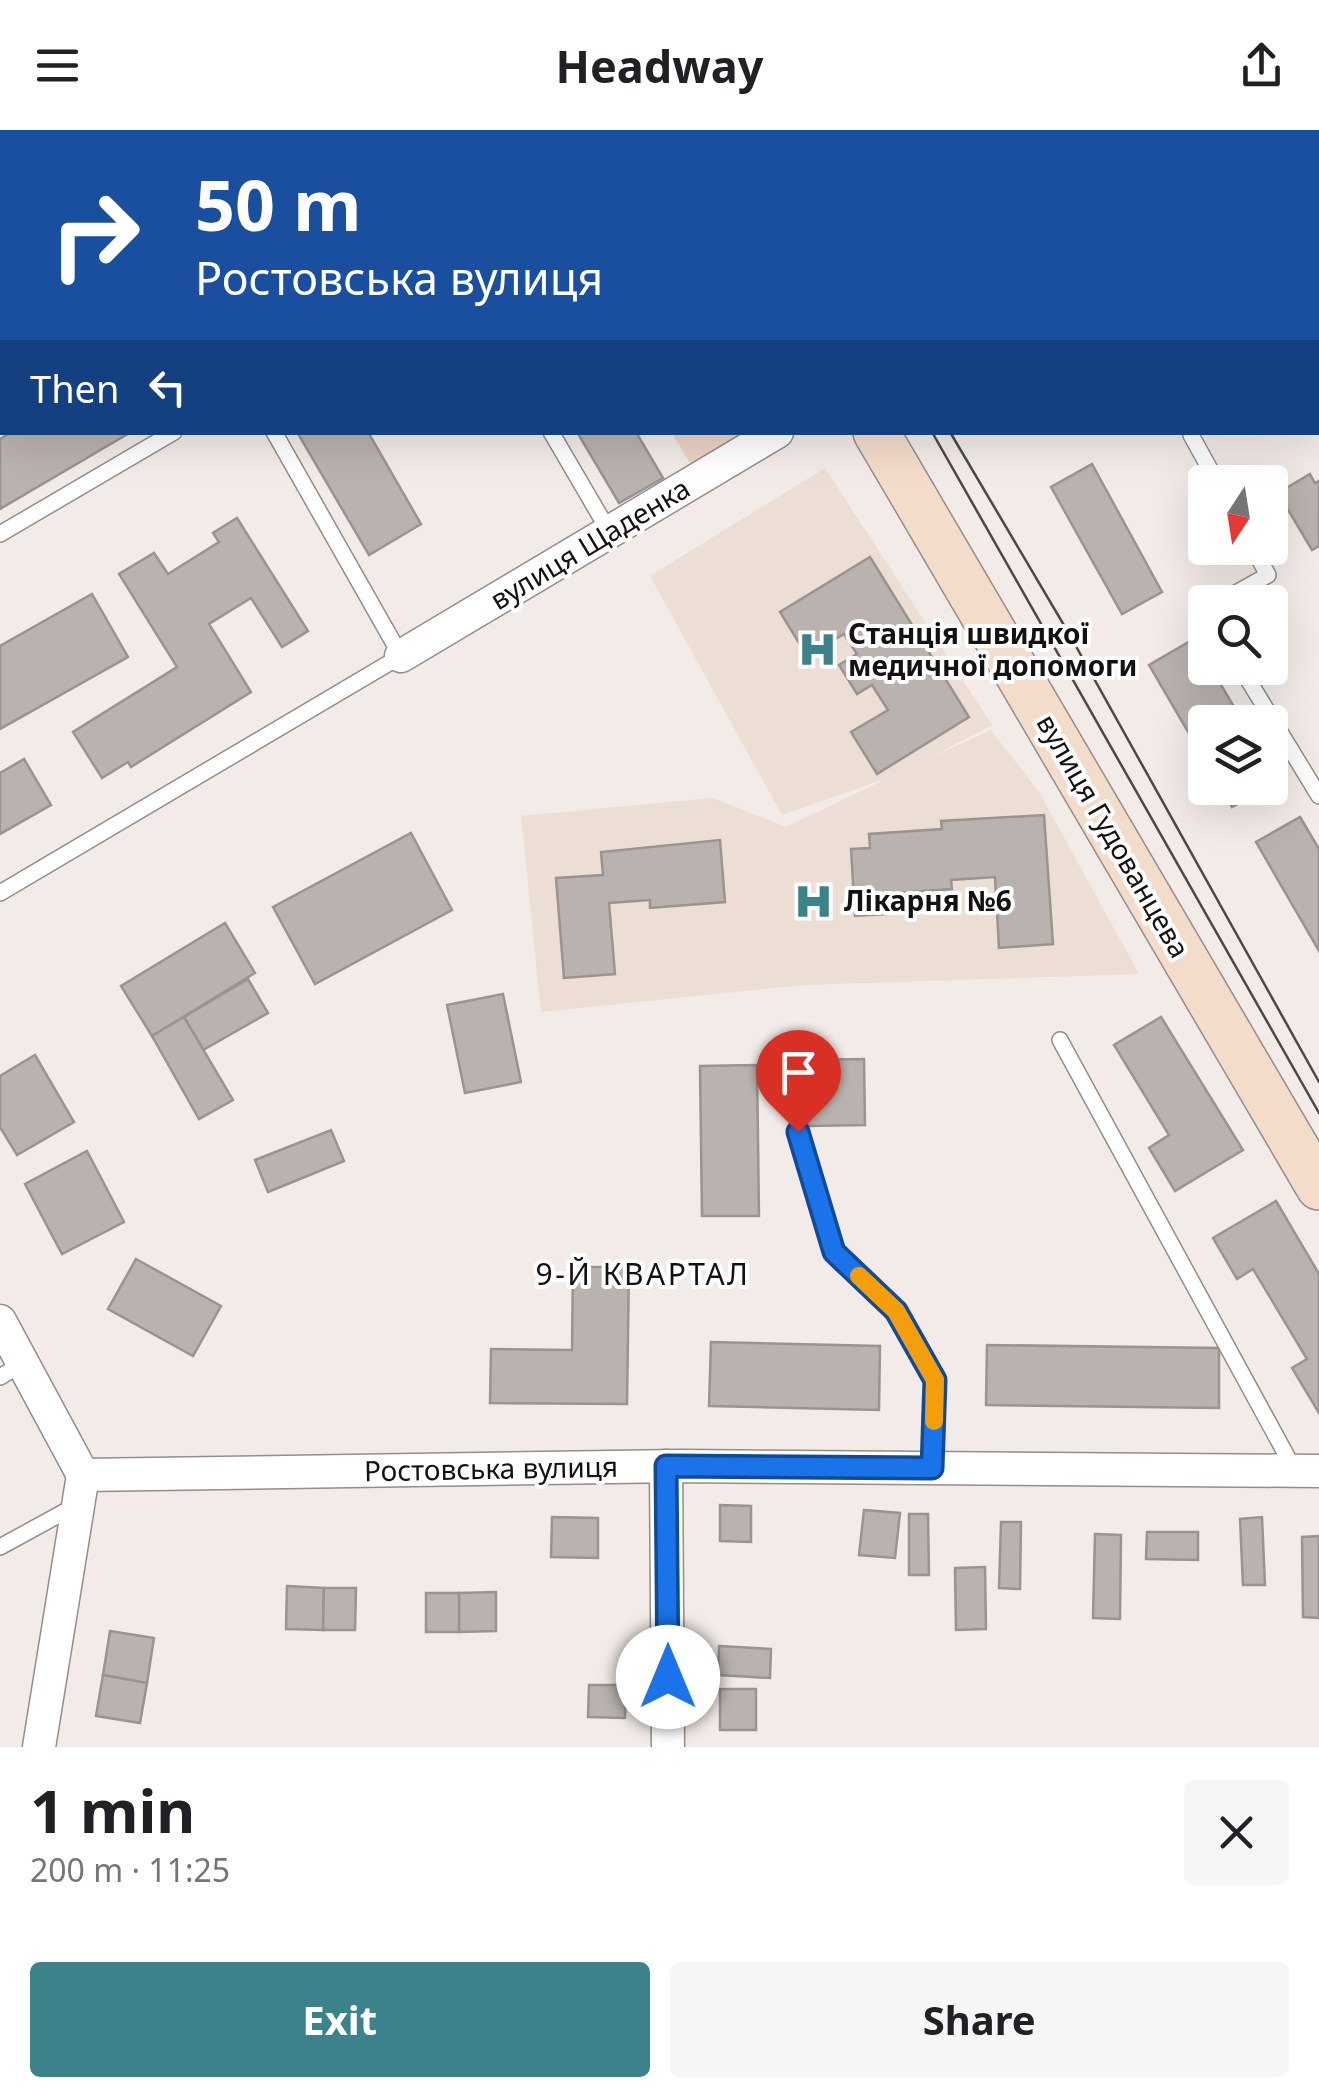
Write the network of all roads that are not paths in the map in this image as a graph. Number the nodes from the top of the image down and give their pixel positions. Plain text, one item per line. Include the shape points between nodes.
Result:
1 (169, 435) edge
2 (276, 435) edge
3 (553, 435) edge
4 (772, 435) edge
5 (878, 435) edge
6 (1192, 435) edge
7 (1208, 465) edge
8 (610, 533) junction
9 (0, 534) edge
10 (1262, 565) edge
11 (1250, 585) edge
12 (402, 656) junction
13 (1251, 685) edge
14 (1319, 796) edge
15 (0, 892) edge
16 (1060, 1040) dead end
17 (798, 1132) dead end
18 (1319, 1187) edge
19 (0, 1320) edge
20 (12, 1370) edge
21 (666, 1466) junction
22 (932, 1468) junction
23 (1307, 1471) edge
24 (81, 1490) junction
25 (0, 1547) edge
26 (38, 1747) edge
27 (668, 1747) edge

1 - 9 lane
2 - 12 lane
3 - 8 lane
4 - 8 street, вулиця Щаденка
5 - 18 street, вулиця Гудованцева
6 - 7 lane
8 - 12 street, вулиця Щаденка
10 - 11 lane via 1268,575
12 - 15 lane
13 - 14 lane
16 - 23 lane
17 - 22 lane via 834,1252 896,1311 935,1380
19 - 20 street
20 - 24 street
21 - 22 street, Ростовська вулиця
21 - 24 street, Ростовська вулиця
21 - 27 street
22 - 23 street, Ростовська вулиця
24 - 25 lane
24 - 26 street

